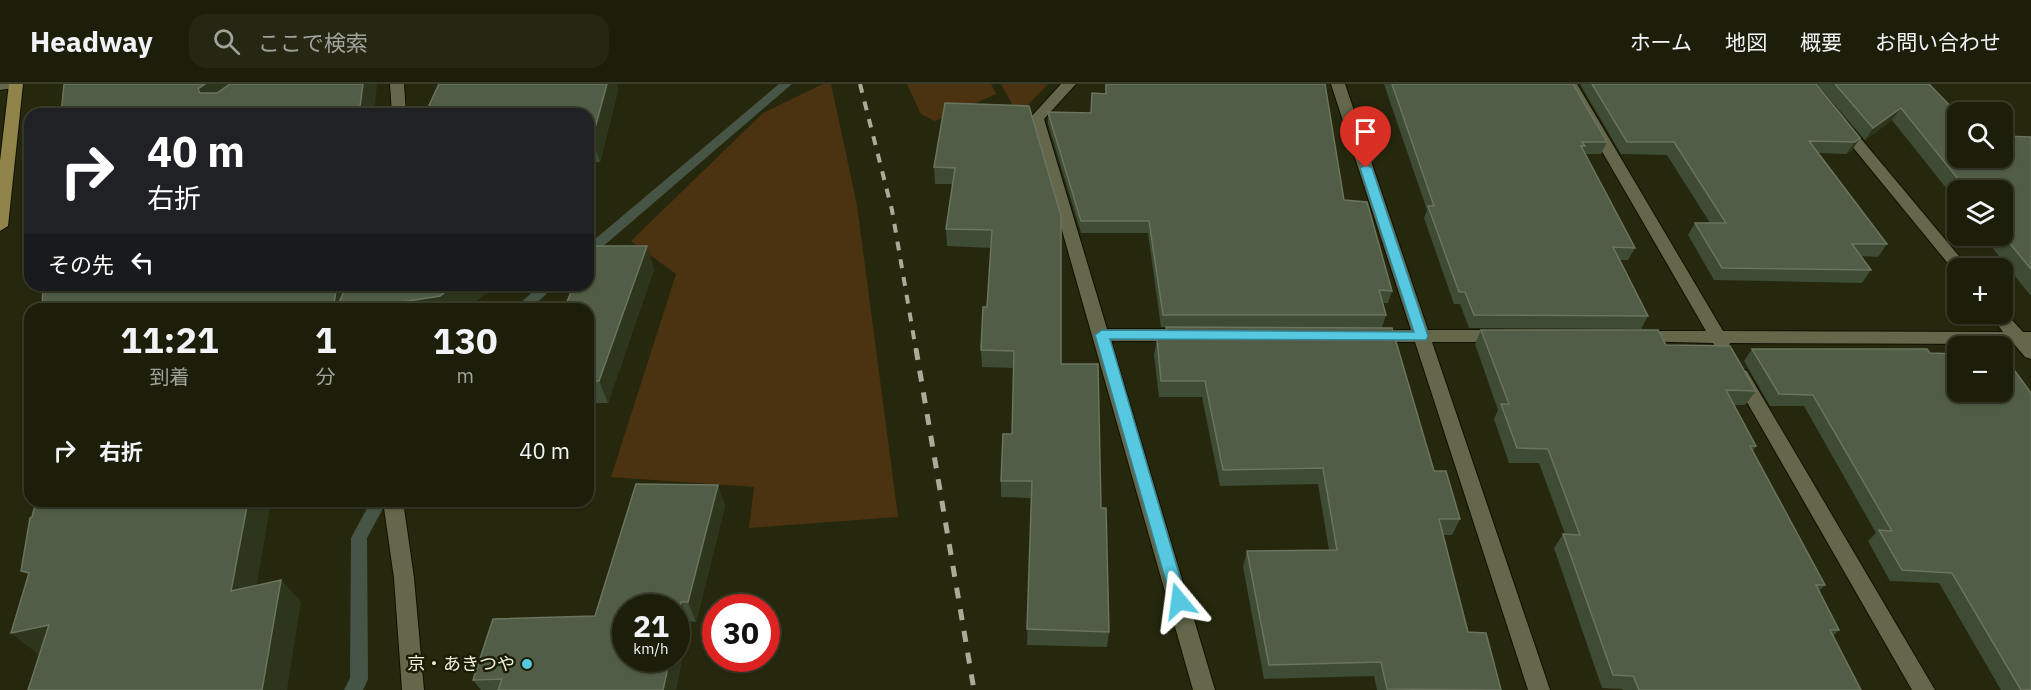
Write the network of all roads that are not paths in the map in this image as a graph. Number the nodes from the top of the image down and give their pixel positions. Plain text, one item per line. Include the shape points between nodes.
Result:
1 (16, 84) edge
2 (397, 84) edge
3 (1069, 84) edge
4 (1338, 84) edge
5 (1570, 84) edge
6 (0, 86) edge
7 (399, 108) edge
8 (1831, 112) edge
9 (0, 226) edge
10 (1953, 258) edge
11 (2009, 324) edge
12 (1102, 335) junction
13 (1208, 335) edge
14 (1350, 336) edge
15 (1422, 336) junction
16 (1516, 336) edge
17 (1623, 337) edge
18 (1718, 337) junction
19 (2025, 338) edge
20 (2031, 353) edge
21 (394, 507) edge
22 (412, 690) edge
23 (1204, 690) edge
24 (1539, 690) edge
25 (1924, 690) edge

1 - 6 street
1 - 9 main road
2 - 7 street
3 - 12 street via 1037,118
4 - 15 street
5 - 18 street
8 - 10 street
11 - 19 street
12 - 13 street
12 - 23 street
14 - 15 street
15 - 16 street
15 - 24 street
17 - 18 street
18 - 19 street
18 - 25 street
19 - 20 street
21 - 22 street

